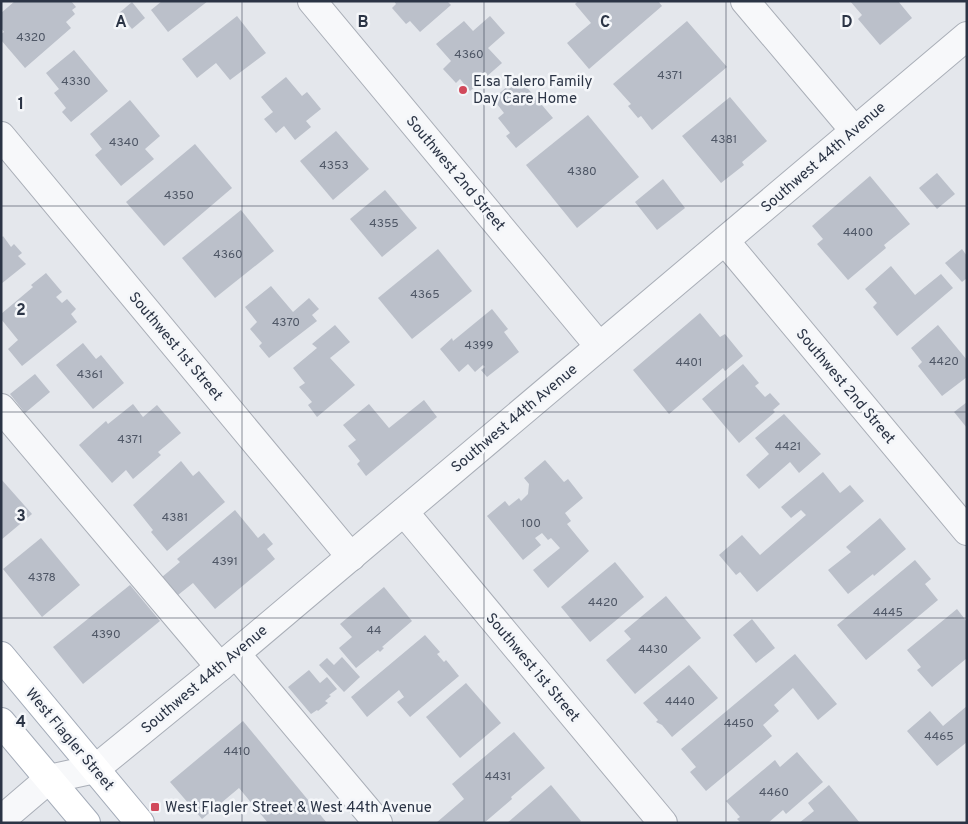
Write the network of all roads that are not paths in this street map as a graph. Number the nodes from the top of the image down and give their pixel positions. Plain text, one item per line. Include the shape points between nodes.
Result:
1 (312, 1) edge
2 (746, 1) edge
3 (967, 36) edge
4 (854, 130) junction
5 (1, 136) edge
6 (725, 241) junction
7 (599, 346) junction
8 (1, 408) edge
9 (404, 512) junction
10 (967, 531) edge
11 (351, 557) junction
12 (1, 656) edge
13 (228, 660) junction
14 (1, 722) edge
15 (95, 769) junction
16 (49, 779) junction
17 (1, 820) edge
18 (86, 823) edge
19 (140, 823) edge
20 (378, 823) edge
21 (663, 823) edge

1 - 7 street, Southwest 2nd Street
2 - 4 street
3 - 4 street, Southwest 44th Avenue
4 - 6 street, Southwest 44th Avenue
5 - 11 street, Southwest 1st Street
6 - 7 street, Southwest 44th Avenue
6 - 10 street, Southwest 2nd Street
7 - 9 street, Southwest 44th Avenue
8 - 13 street
9 - 11 street, Southwest 44th Avenue
9 - 21 street, Southwest 1st Street
11 - 13 street, Southwest 44th Avenue
12 - 15 main road, West Flagler Street
13 - 15 street, Southwest 44th Avenue
13 - 20 street
14 - 16 main road
15 - 16 street, Southwest 44th Avenue
15 - 19 main road, West Flagler Street
16 - 17 street
16 - 18 main road

